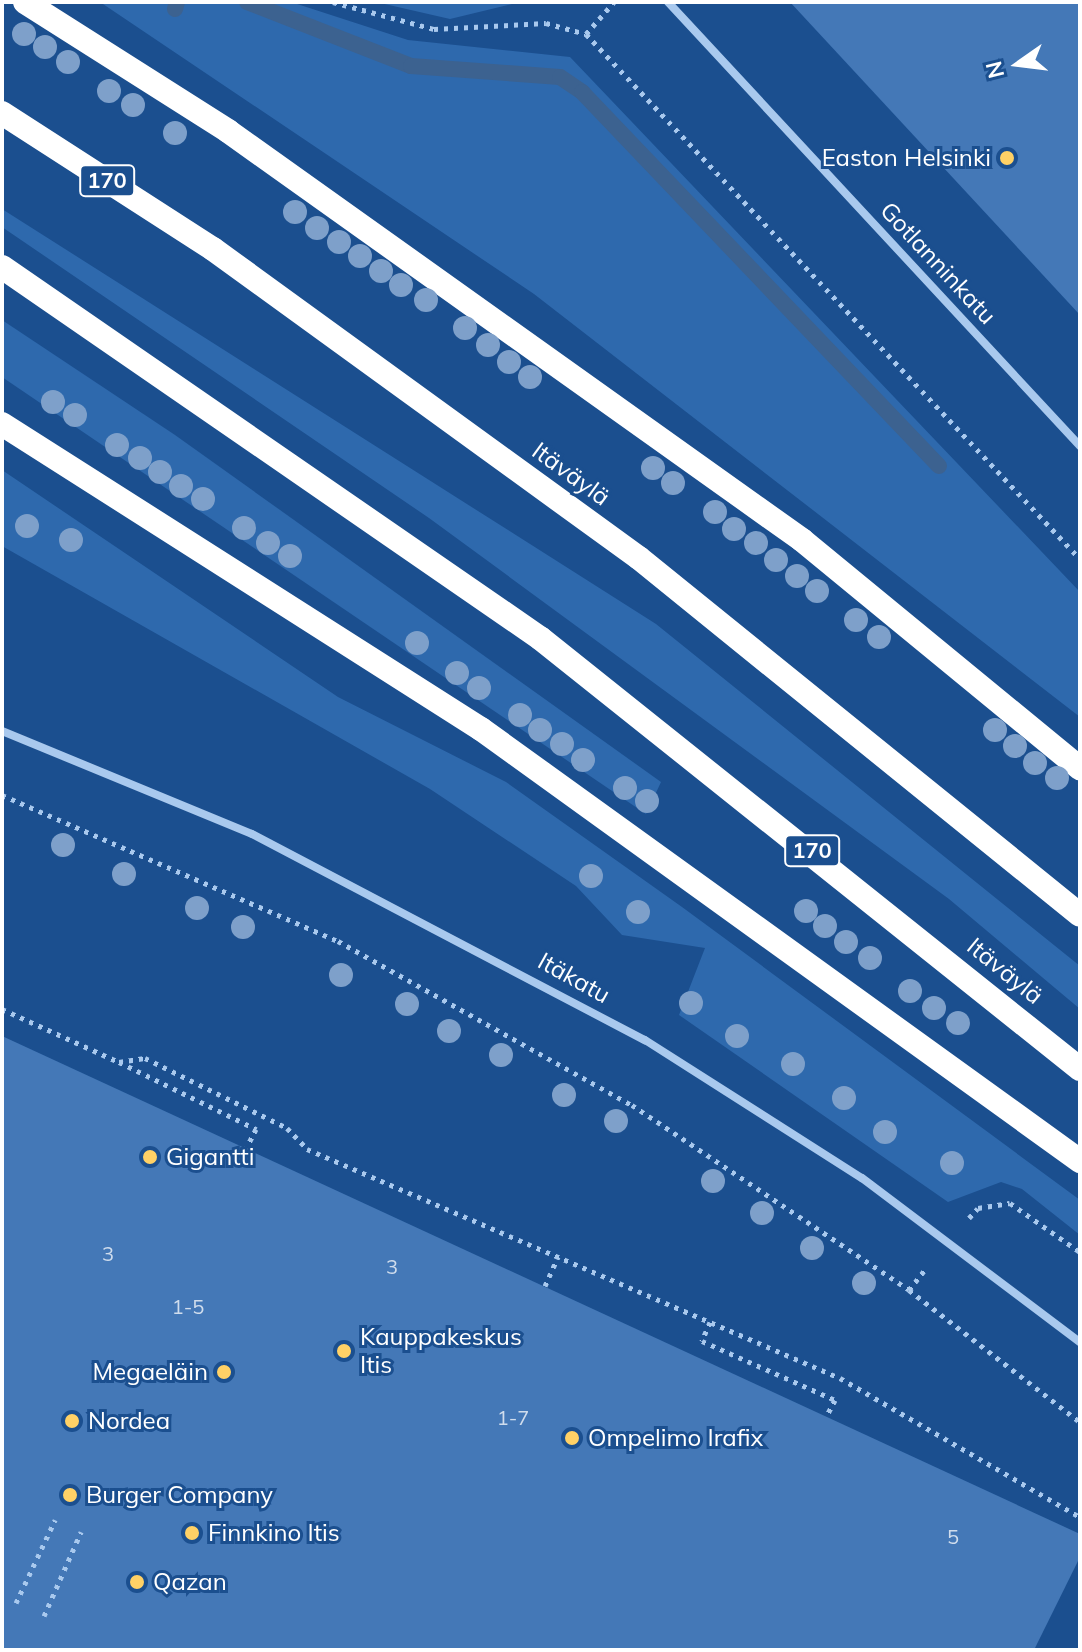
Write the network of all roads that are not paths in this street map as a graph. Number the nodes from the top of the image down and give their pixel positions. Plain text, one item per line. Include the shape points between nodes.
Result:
1 (25, 2) edge
2 (668, 2) edge
3 (2, 113) edge
4 (2, 267) edge
5 (2, 424) edge
6 (1080, 446) edge
7 (2, 731) edge
8 (1080, 768) edge
9 (1080, 915) edge
10 (1080, 1069) edge
11 (1080, 1161) edge
12 (1080, 1342) edge

1 - 8 highway via 228,131 802,540
2 - 6 street, Gotlanninkatu
3 - 9 highway, Itäväylä / 170 via 213,249 639,558
4 - 10 highway, Itäväylä / 170 via 540,638
5 - 11 highway via 481,729
7 - 12 street, Itäkatu via 252,834 645,1040 862,1178

